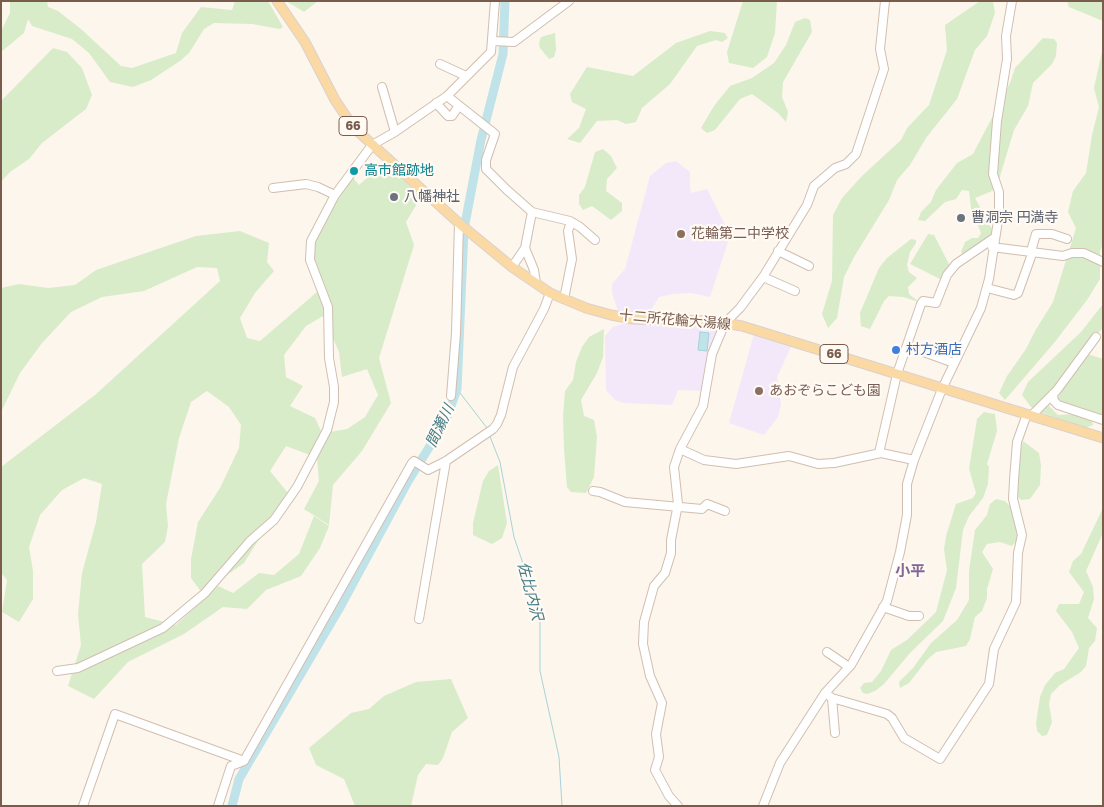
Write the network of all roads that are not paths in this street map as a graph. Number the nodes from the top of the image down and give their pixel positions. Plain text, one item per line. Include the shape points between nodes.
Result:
1 (278, 1) edge
2 (495, 1) edge
3 (569, 1) edge
4 (885, 1) edge
5 (1012, 1) edge
6 (495, 41) junction
7 (440, 64) dead end
8 (466, 76) junction
9 (382, 87) dead end
10 (447, 96) junction
11 (436, 103) junction
12 (458, 107) junction
13 (395, 132) junction
14 (372, 145) junction
15 (273, 188) dead end
16 (335, 195) junction
17 (532, 212) junction
18 (571, 222) junction
19 (460, 224) junction
20 (994, 238) junction
21 (1068, 239) dead end
22 (595, 240) dead end
23 (992, 247) junction
24 (525, 248) junction
25 (778, 251) junction
26 (1032, 251) junction
27 (1103, 262) edge
28 (808, 266) dead end
29 (512, 267) junction
30 (763, 277) junction
31 (536, 283) junction
32 (986, 288) junction
33 (795, 291) dead end
34 (550, 293) junction
35 (564, 299) junction
36 (725, 323) junction
37 (1096, 337) dead end
38 (906, 346) junction
39 (954, 363) junction
40 (897, 374) junction
41 (942, 389) junction
42 (1053, 394) junction
43 (451, 396) dead end
44 (1030, 415) junction
45 (1103, 420) edge
46 (1103, 438) edge
47 (680, 449) junction
48 (879, 453) junction
49 (914, 460) junction
50 (446, 461) junction
51 (592, 491) dead end
52 (678, 507) junction
53 (725, 511) dead end
54 (883, 607) junction
55 (919, 616) dead end
56 (419, 620) dead end
57 (827, 652) dead end
58 (849, 667) junction
59 (57, 671) dead end
60 (825, 693) junction
61 (832, 698) junction
62 (835, 733) dead end
63 (244, 761) junction
64 (84, 806) edge
65 (218, 806) edge
66 (678, 806) edge
67 (763, 806) edge

1 - 14 main road, 十二所花輪大湯線 / 66 via 305,42 342,111
2 - 6 street
3 - 6 street via 514,42
4 - 25 street via 880,48 884,69 856,154 814,186 807,205
5 - 20 street via 997,121 993,174 999,192
6 - 8 street via 491,52
7 - 8 street
8 - 10 street
9 - 13 street
10 - 11 street
10 - 12 street
11 - 12 street via 448,116 452,116
11 - 13 street
12 - 17 street via 495,134 486,169
13 - 14 street
14 - 16 street
14 - 19 main road, 十二所花輪大湯線 / 66
15 - 16 street via 306,184
16 - 59 street via 311,241 310,252 328,307 329,358 334,387 327,430 316,455 274,520 250,541 206,593 163,628 78,668
17 - 18 street
17 - 24 street
18 - 22 street
18 - 35 street via 568,230 572,259
19 - 29 main road, 十二所花輪大湯線 / 66
19 - 43 street
20 - 23 street
20 - 38 street via 956,264 947,275 936,303 923,301
21 - 26 street via 1036,234
23 - 26 street
23 - 32 street
24 - 29 street
24 - 31 street
25 - 28 street
25 - 30 street
26 - 27 street via 1063,256 1084,253
26 - 32 street via 1018,293 1014,295
29 - 31 main road, 十二所花輪大湯線 / 66
30 - 33 street
30 - 36 street
31 - 34 main road, 十二所花輪大湯線 / 66
32 - 39 street
34 - 35 main road, 十二所花輪大湯線 / 66
34 - 50 street via 513,366 501,415 493,429
35 - 36 main road, 十二所花輪大湯線 / 66 via 611,315
36 - 40 main road, 十二所花輪大湯線 / 66
36 - 47 street via 712,354 703,406
37 - 42 street
38 - 39 street
38 - 40 street
39 - 41 street
40 - 41 main road, 十二所花輪大湯線 / 66
40 - 48 street
41 - 44 main road, 十二所花輪大湯線 / 66
41 - 49 street
42 - 44 street
42 - 45 street via 1058,405
44 - 46 main road, 十二所花輪大湯線 / 66
44 - 61 street via 1018,442 1014,490 1022,535 1016,602 994,649 989,684 940,759 904,738 887,714
47 - 48 street via 704,460 736,464 789,456 818,464
47 - 52 street via 674,467
48 - 49 street
49 - 54 street via 907,484 907,515 900,552
50 - 56 street
50 - 63 street via 428,470 414,461
51 - 52 street via 625,502
52 - 53 street via 702,509 707,504
52 - 66 street via 670,558 665,573 654,586 644,622 643,644 650,676 662,703 656,734 659,757 655,770
54 - 55 street
54 - 58 street
57 - 58 street
58 - 60 street
60 - 61 street
60 - 67 street via 780,763
61 - 62 street
63 - 64 street via 116,714
63 - 65 street via 231,766

